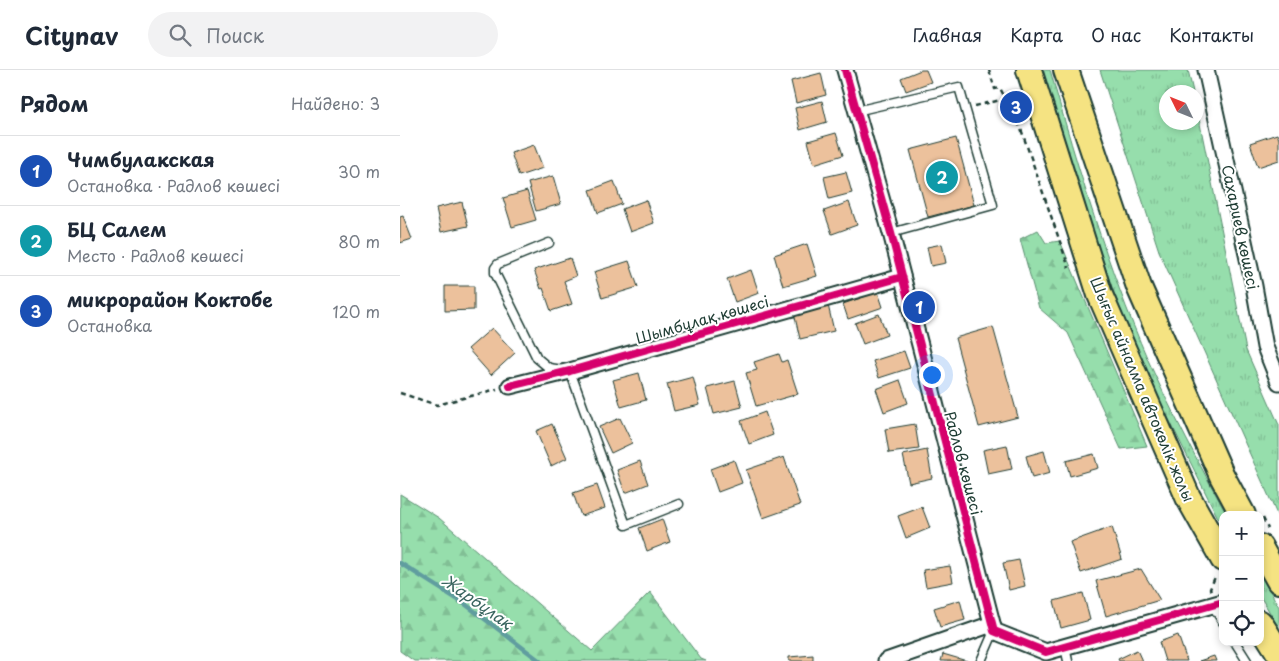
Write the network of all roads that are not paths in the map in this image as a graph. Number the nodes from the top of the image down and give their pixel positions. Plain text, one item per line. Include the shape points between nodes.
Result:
1 (845, 70) edge
2 (1029, 70) edge
3 (1066, 70) edge
4 (1206, 70) edge
5 (856, 111) junction
6 (891, 233) junction
7 (549, 243) dead end
8 (902, 277) junction
9 (570, 371) junction
10 (1279, 382) edge
11 (510, 386) road end
12 (679, 504) dead end
13 (1241, 511) edge
14 (1264, 555) edge
15 (1221, 556) edge
16 (1279, 581) edge
17 (1218, 604) edge
18 (993, 628) junction
19 (1264, 629) edge
20 (1238, 646) edge
21 (1279, 653) edge
22 (1066, 654) edge
23 (886, 661) edge
24 (982, 661) edge
25 (1247, 661) edge

1 - 5 street, Радлов көшесі
2 - 15 main road, Шығыс айналма автокөлік жолы via 1100,295 1188,496
3 - 13 main road via 1139,287 1222,476
4 - 10 street, Сахариев көшесі via 1265,347
5 - 6 street, Радлов көшесі
5 - 6 lane via 959,87 993,205
6 - 8 street, Радлов көшесі
7 - 9 lane via 495,268 537,358 549,368
8 - 9 street, Шымбұлақ көшесі
8 - 18 street, Радлов көшесі
9 - 11 street, Шымбұлақ көшесі
9 - 12 lane via 626,525
14 - 16 main road
17 - 22 street
18 - 22 street via 1046,652
18 - 23 street
18 - 24 lane
19 - 21 main road
20 - 25 lane

